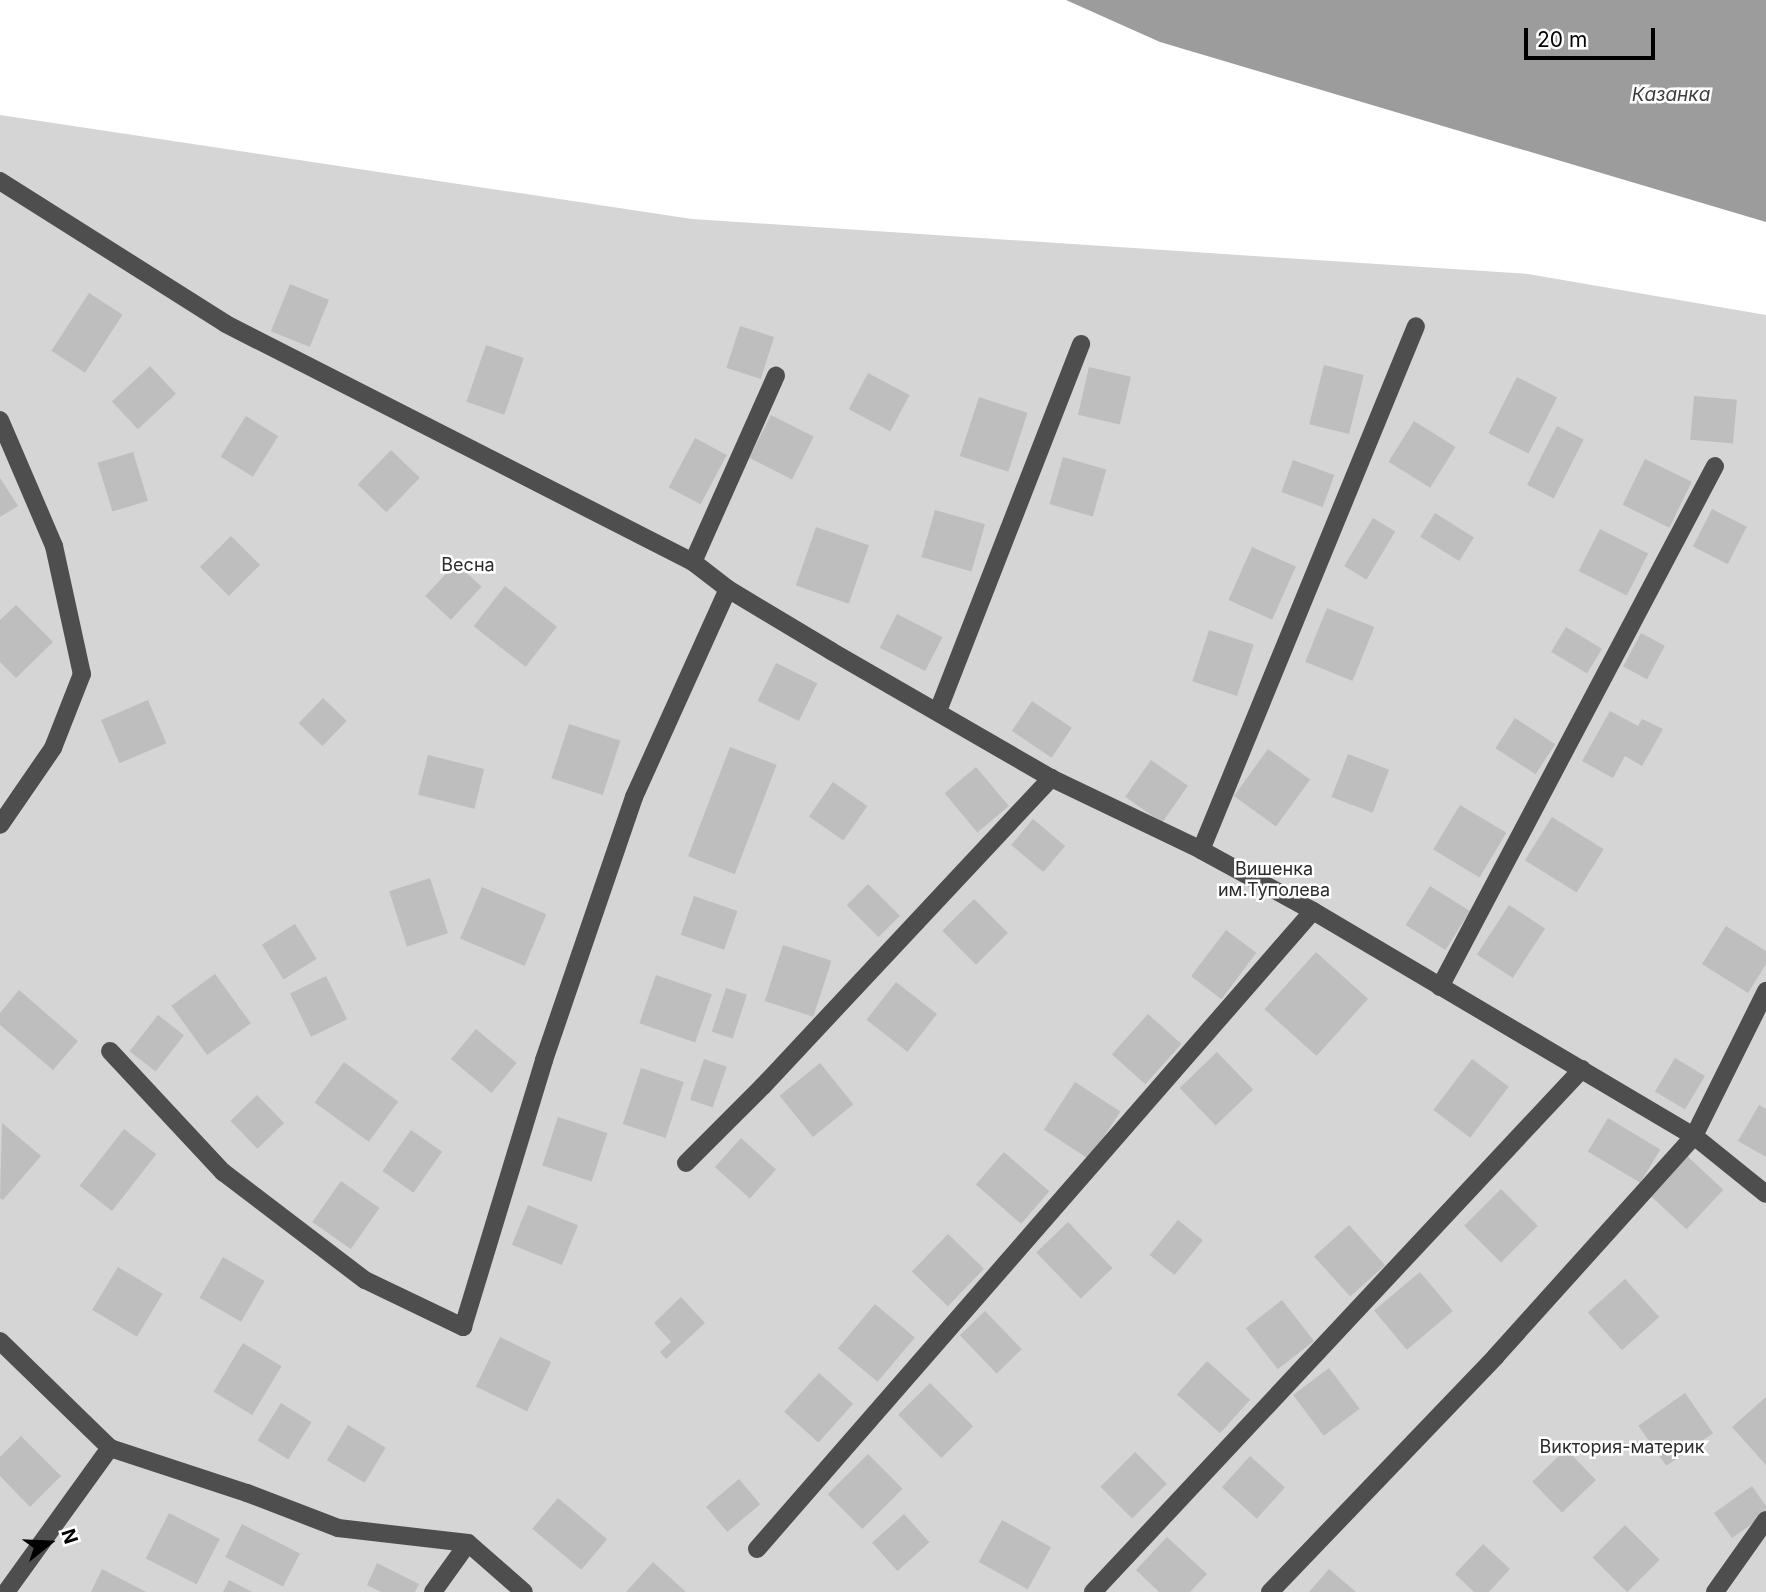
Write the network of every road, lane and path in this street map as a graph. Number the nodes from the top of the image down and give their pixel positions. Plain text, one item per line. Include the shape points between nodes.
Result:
1 (0, 181) edge
2 (1416, 326) dead end
3 (1081, 344) dead end
4 (776, 376) dead end
5 (0, 419) edge
6 (1715, 466) dead end
7 (693, 562) junction
8 (728, 589) junction
9 (938, 711) junction
10 (1051, 778) junction
11 (0, 825) edge
12 (1201, 850) junction
13 (1313, 911) junction
14 (1440, 987) junction
15 (1766, 991) edge
16 (110, 1051) dead end
17 (1582, 1069) junction
18 (1694, 1136) junction
19 (686, 1163) dead end
20 (1766, 1195) edge
21 (0, 1341) edge
22 (110, 1448) junction
23 (1766, 1520) edge
24 (468, 1543) junction
25 (757, 1549) dead end
26 (6, 1592) edge
27 (433, 1592) edge
28 (524, 1592) edge
29 (1093, 1592) edge
30 (1270, 1592) edge
31 (1715, 1592) edge

1 - 7 lane via 226,324
2 - 12 lane
3 - 9 lane
4 - 7 lane
5 - 11 lane via 54,546 82,674 53,748
6 - 14 lane
7 - 8 lane
8 - 9 lane
8 - 16 lane via 634,797 544,1060 463,1327 365,1280 223,1172
9 - 10 lane
10 - 12 lane
10 - 19 lane
12 - 13 lane
13 - 14 lane
13 - 25 lane
14 - 17 lane
15 - 18 lane
17 - 18 lane
17 - 29 lane
18 - 20 lane
18 - 30 lane via 1496,1356
21 - 22 lane
22 - 24 lane via 338,1528
22 - 26 lane
23 - 31 lane
24 - 27 lane
24 - 28 lane

